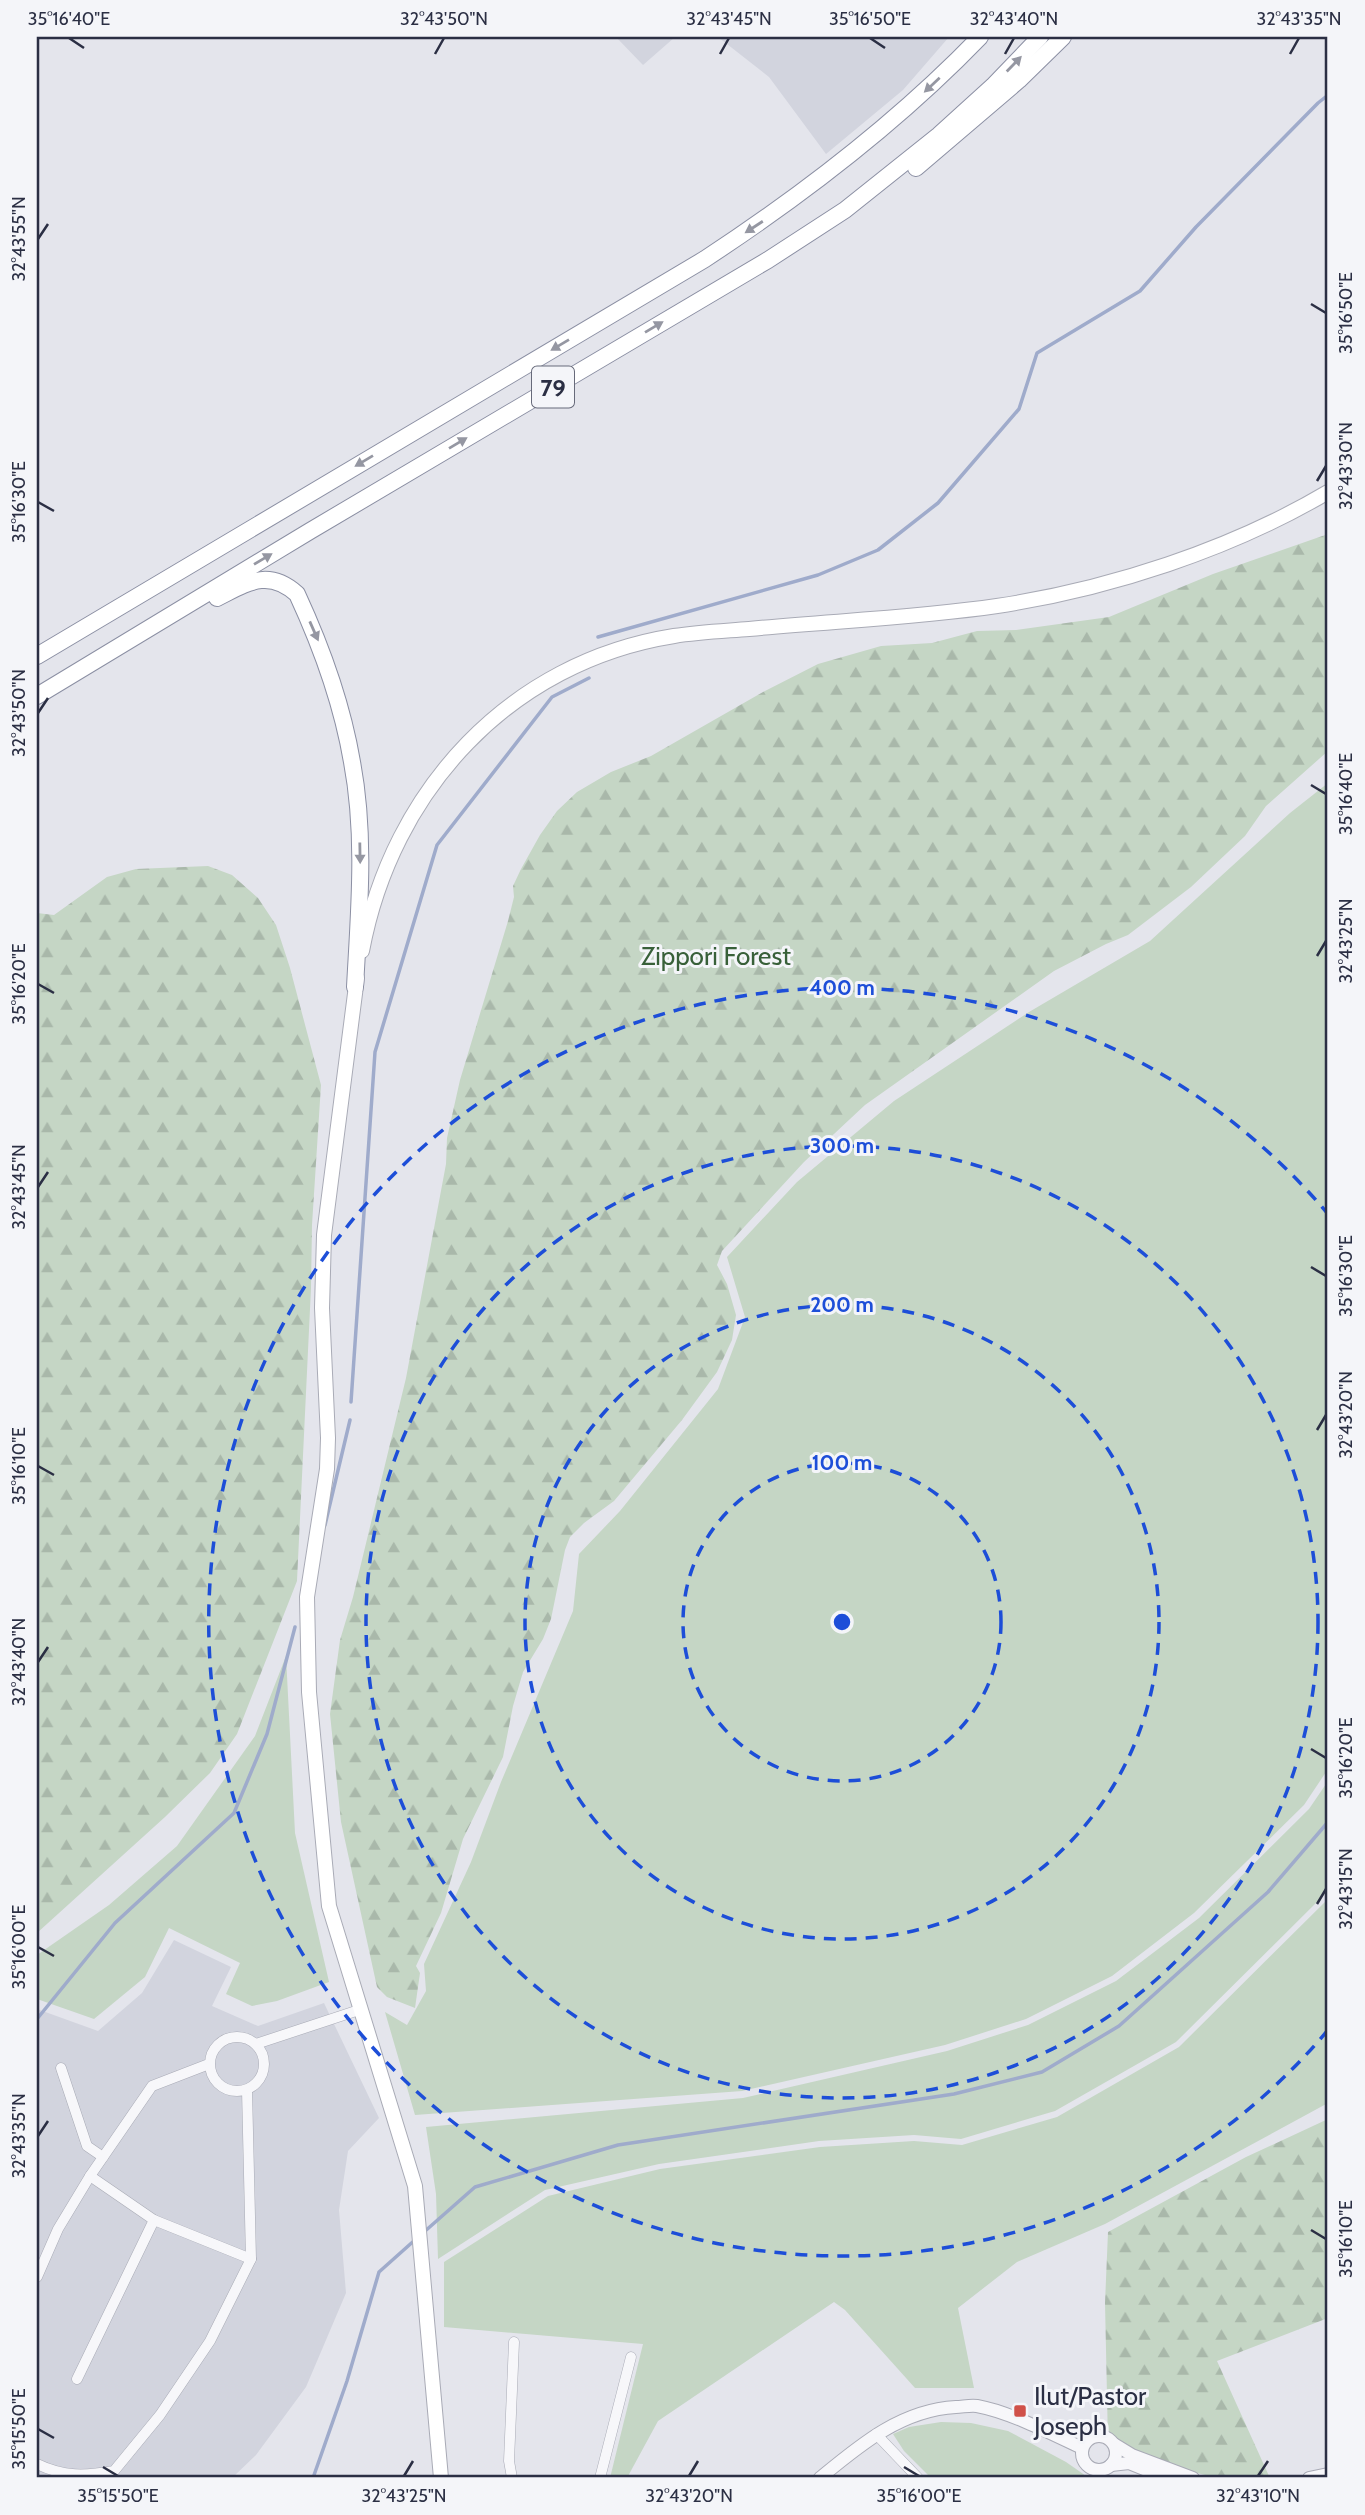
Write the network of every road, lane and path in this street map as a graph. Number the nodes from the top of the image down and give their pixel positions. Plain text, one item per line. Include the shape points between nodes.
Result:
1 (980, 37) edge
2 (1040, 37) edge
3 (1063, 37) edge
4 (768, 260) junction
5 (1328, 492) edge
6 (37, 656) edge
7 (76, 673) junction
8 (37, 696) edge
9 (355, 987) junction
10 (362, 2009) junction
11 (256, 2044) junction
12 (209, 2064) junction
13 (61, 2068) dead end
14 (247, 2090) junction
15 (103, 2157) junction
16 (90, 2176) junction
17 (154, 2220) junction
18 (251, 2259) junction
19 (37, 2277) edge
20 (514, 2342) dead end
21 (631, 2357) dead end
22 (77, 2379) dead end
23 (876, 2434) junction
24 (1114, 2444) junction
25 (1082, 2448) junction
26 (438, 2454) junction
27 (37, 2465) edge
28 (1111, 2465) junction
29 (1328, 2474) edge
30 (436, 2478) edge
31 (441, 2478) edge
32 (512, 2478) edge
33 (600, 2478) edge
34 (820, 2478) edge
35 (918, 2478) edge
36 (1166, 2478) edge
37 (1193, 2478) edge
38 (1309, 2478) edge

1 -> 6 highway, 79 via 861,148 755,226
4 -> 2 highway, 79 via 885,180 993,86
3 - 4 highway via 906,176 857,212
7 -> 4 highway, 79
5 - 9 main road via 1203,551 1090,587 957,611 673,636 606,653 564,672 484,726 426,791 388,863 364,939
7 - 8 highway, 79
7 -> 9 highway via 249,582 277,582 297,594 327,663 352,762 360,881
9 - 10 main road via 324,1235 327,1469 307,1597 309,1692 329,1906
10 - 11 street
10 - 26 main road via 415,2186
11 - 12 street via 230,2037 215,2047
11 - 14 street via 264,2070
12 - 14 street via 221,2087
12 - 15 street via 152,2086
13 - 15 street via 87,2146
14 - 18 street
15 - 16 street
16 - 17 street
16 - 19 street via 58,2229
17 - 18 street
17 - 22 street
18 - 27 street via 211,2341 114,2471 82,2476
20 - 32 street
21 - 33 street
23 - 25 street via 896,2422 941,2408 975,2406
23 - 34 street
23 - 35 street
24 - 25 street via 1097,2436
24 - 28 street via 1116,2456
24 - 37 street
25 - 28 street via 1083,2460 1091,2468
26 - 30 main road
26 - 31 main road
28 - 36 street via 1129,2463
29 - 38 street

